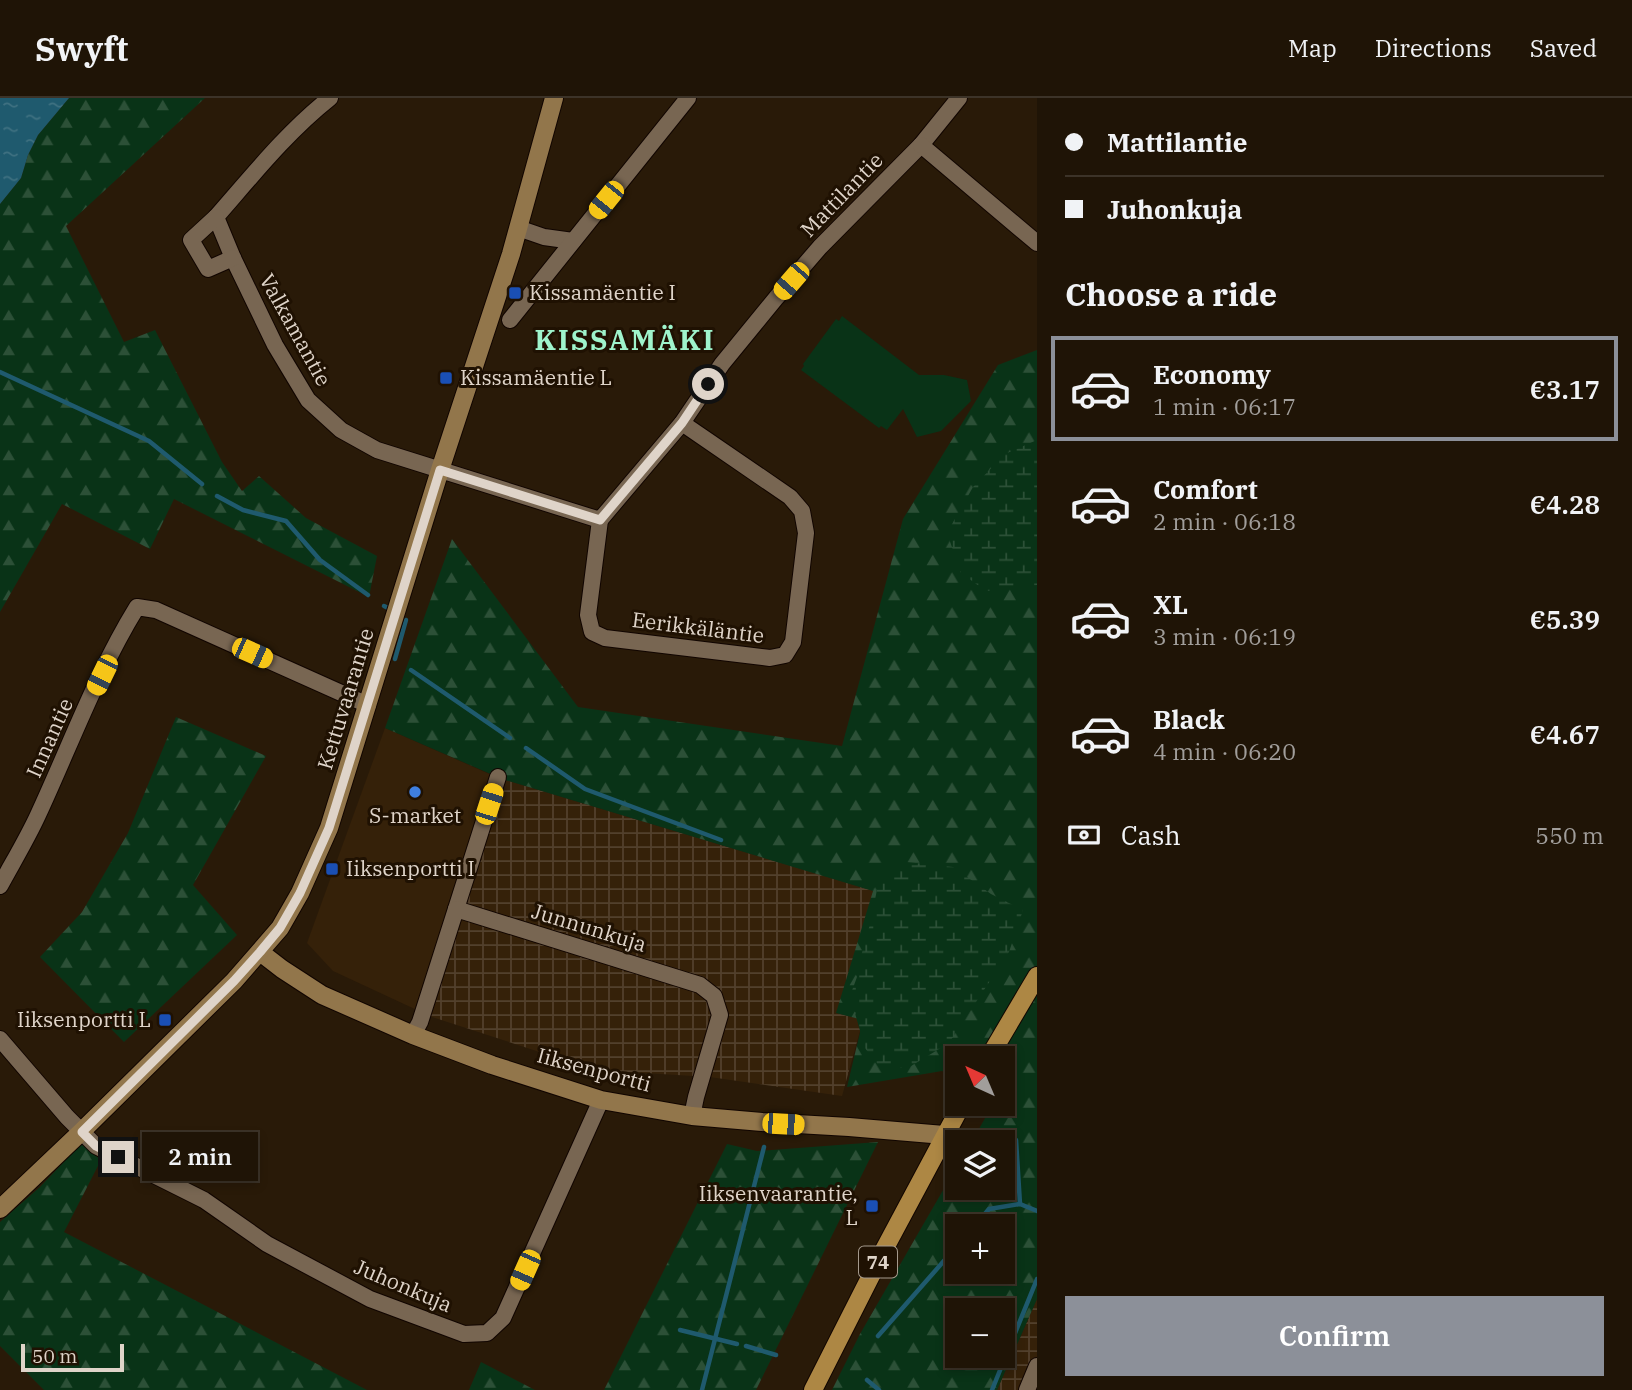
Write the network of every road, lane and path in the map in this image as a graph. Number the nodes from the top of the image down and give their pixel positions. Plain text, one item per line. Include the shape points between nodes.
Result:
1 (330, 98) edge
2 (554, 98) edge
3 (688, 98) edge
4 (959, 98) edge
5 (921, 145) junction
6 (216, 217) junction
7 (518, 228) junction
8 (573, 241) junction
9 (1037, 243) edge
10 (233, 258) junction
11 (510, 320) dead end
12 (682, 423) junction
13 (440, 470) junction
14 (600, 520) junction
15 (368, 705) junction
16 (498, 777) dead end
17 (0, 886) edge
18 (456, 909) junction
19 (260, 952) junction
20 (1037, 976) edge
21 (413, 1035) junction
22 (0, 1039) edge
23 (996, 1046) edge
24 (601, 1100) junction
25 (692, 1116) junction
26 (955, 1116) edge
27 (82, 1132) junction
28 (944, 1135) junction
29 (0, 1209) edge
30 (1037, 1366) edge
31 (813, 1390) edge
32 (1027, 1390) edge

1 - 6 street
2 - 7 street, Kettuvaarantie
3 - 8 street
4 - 5 street, Mattilantie
5 - 9 street
5 - 12 street, Mattilantie via 776,298
6 - 10 street, Valkamantie
6 - 10 street via 191,240 208,269
7 - 8 street
7 - 13 street, Kettuvaarantie
8 - 11 street
10 - 13 street, Valkamantie via 308,400 341,429 377,450
12 - 14 street, Mattilantie
12 - 14 street, Eerikkäläntie via 790,497 802,511 806,533 793,642 785,655 770,658 606,638 592,632 588,615
13 - 14 street
13 - 15 street, Kettuvaarantie
15 - 17 street, Innantie via 156,610 137,607
15 - 19 street, Kettuvaarantie via 329,828 300,893
16 - 18 street
18 - 21 street
18 - 25 street, Junnunkuja via 701,985 715,996 720,1015
19 - 21 street, Iiksenportti via 322,995
19 - 27 street, Kettuvaarantie
20 - 23 main road
21 - 24 street, Iiksenportti
22 - 27 street, Juhonkuja
24 - 25 street, Iiksenportti
24 - 27 street, Juhonkuja via 503,1318 487,1333 464,1334 370,1298 267,1244 204,1200 96,1146
25 - 28 street, Iiksenportti
26 - 28 main road, 74
27 - 29 street, Kettuvaarantie
28 - 31 main road, 74
30 - 32 street

